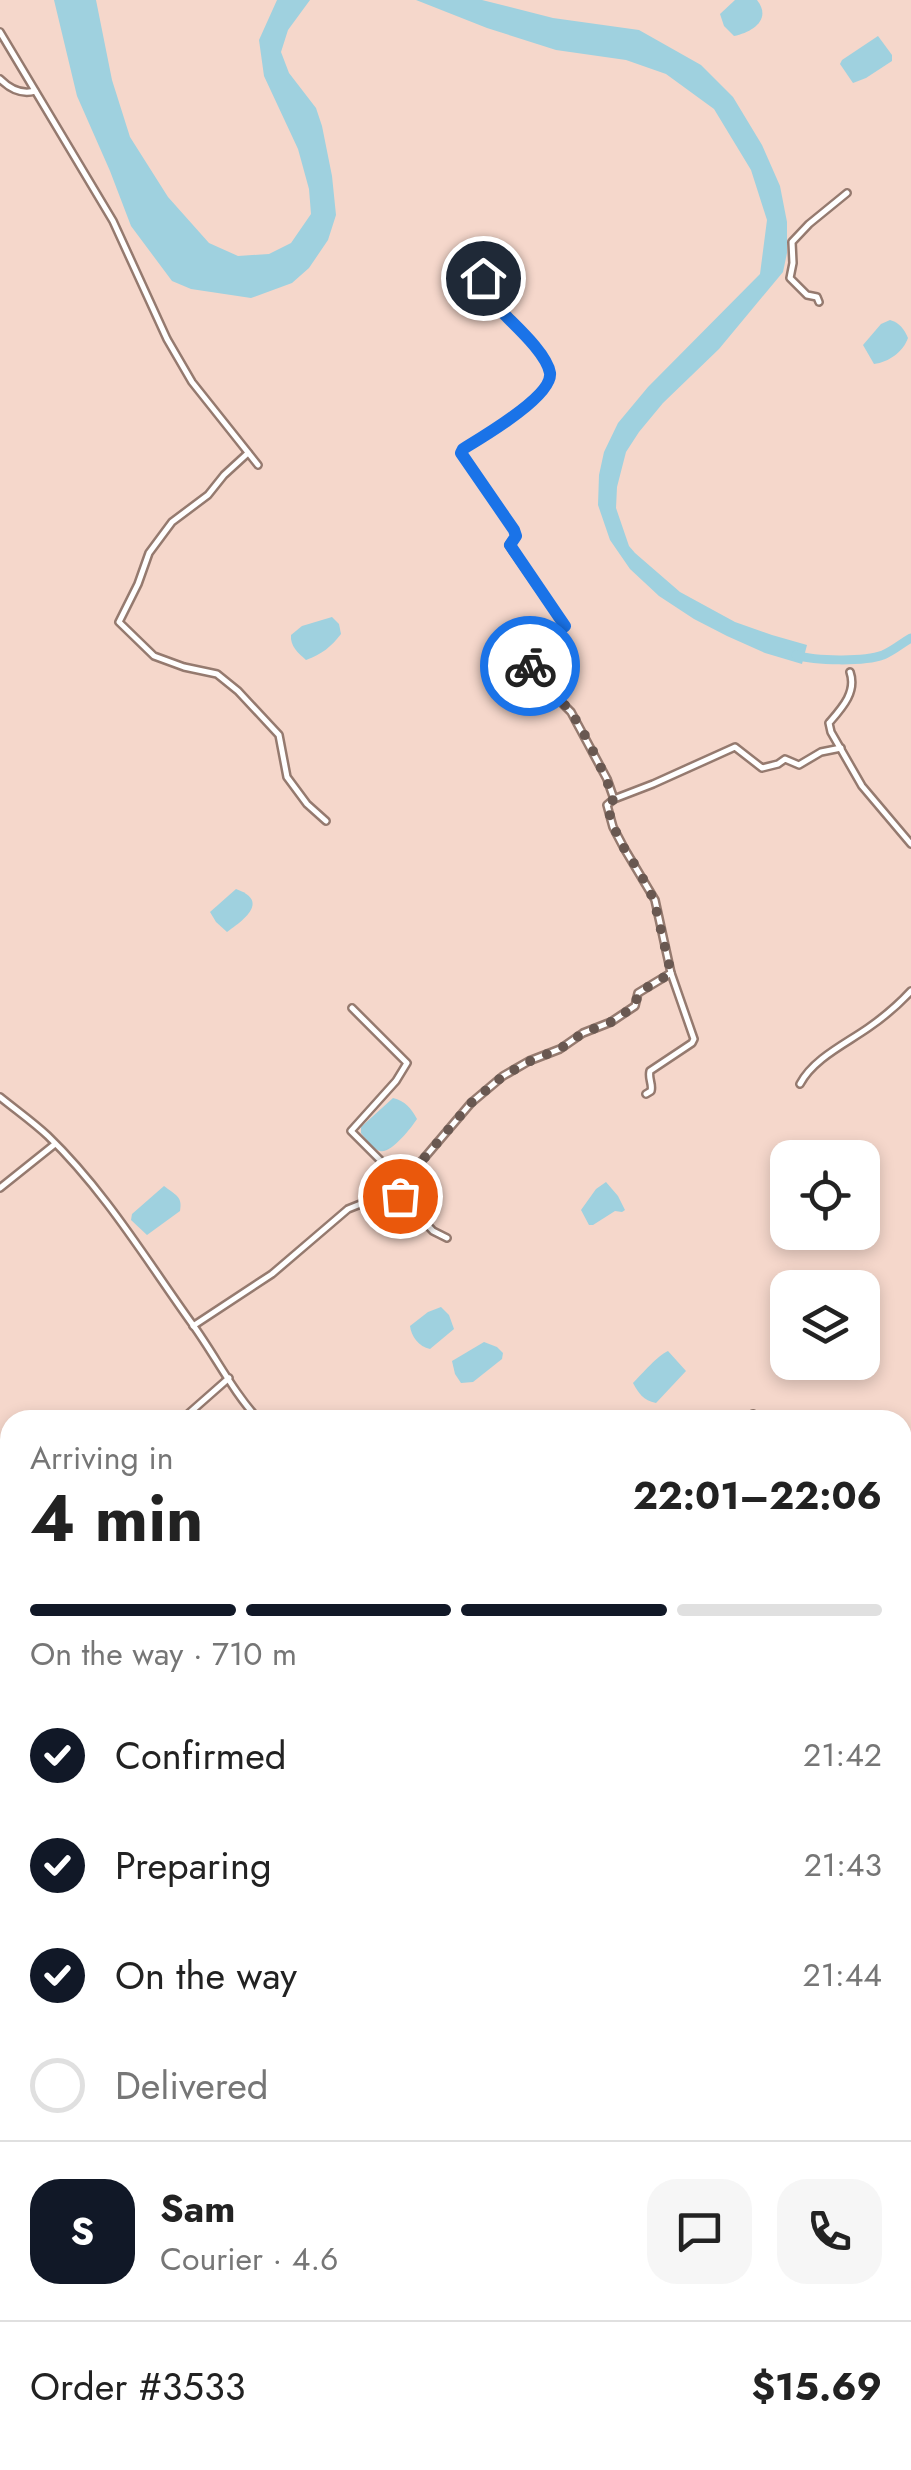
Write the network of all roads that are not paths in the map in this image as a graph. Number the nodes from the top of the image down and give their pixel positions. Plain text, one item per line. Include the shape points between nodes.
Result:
1 (0, 32) edge
2 (0, 79) edge
3 (35, 91) junction
4 (847, 193) dead end
5 (483, 278) dead end
6 (819, 302) dead end
7 (248, 453) junction
8 (258, 465) dead end
9 (850, 672) dead end
10 (840, 748) junction
11 (614, 799) junction
12 (326, 820) dead end
13 (911, 844) edge
14 (671, 973) junction
15 (911, 991) edge
16 (352, 1008) dead end
17 (800, 1084) dead end
18 (646, 1094) dead end
19 (0, 1097) edge
20 (55, 1144) junction
21 (394, 1186) junction
22 (0, 1188) edge
23 (447, 1238) dead end
24 (193, 1326) junction
25 (229, 1378) junction
26 (194, 1410) edge
27 (250, 1410) edge

1 - 3 street
2 - 3 street via 25,94
3 - 7 street via 112,221 192,382
4 - 6 street via 792,242 790,278
5 - 11 street via 491,300 550,373 548,385 508,421 461,453 514,530 510,545 565,626 525,657 571,712
7 - 8 street
7 - 12 street via 172,522 149,554 119,622 154,656 217,674 238,690 279,736 287,777
9 - 10 street via 853,688 830,723
10 - 11 street via 799,765 785,760 762,768 735,747
10 - 13 street
11 - 14 street via 607,805 613,826 654,900
14 - 18 street via 694,1039 650,1071
14 - 21 street via 638,993 635,1006 611,1022 503,1076
15 - 17 street via 806,1072
16 - 21 street via 407,1063 351,1131 381,1160
19 - 20 street
20 - 22 street
20 - 24 street via 122,1224
21 - 23 street
21 - 24 street via 348,1210 272,1274
24 - 25 street
25 - 26 street
25 - 27 street

